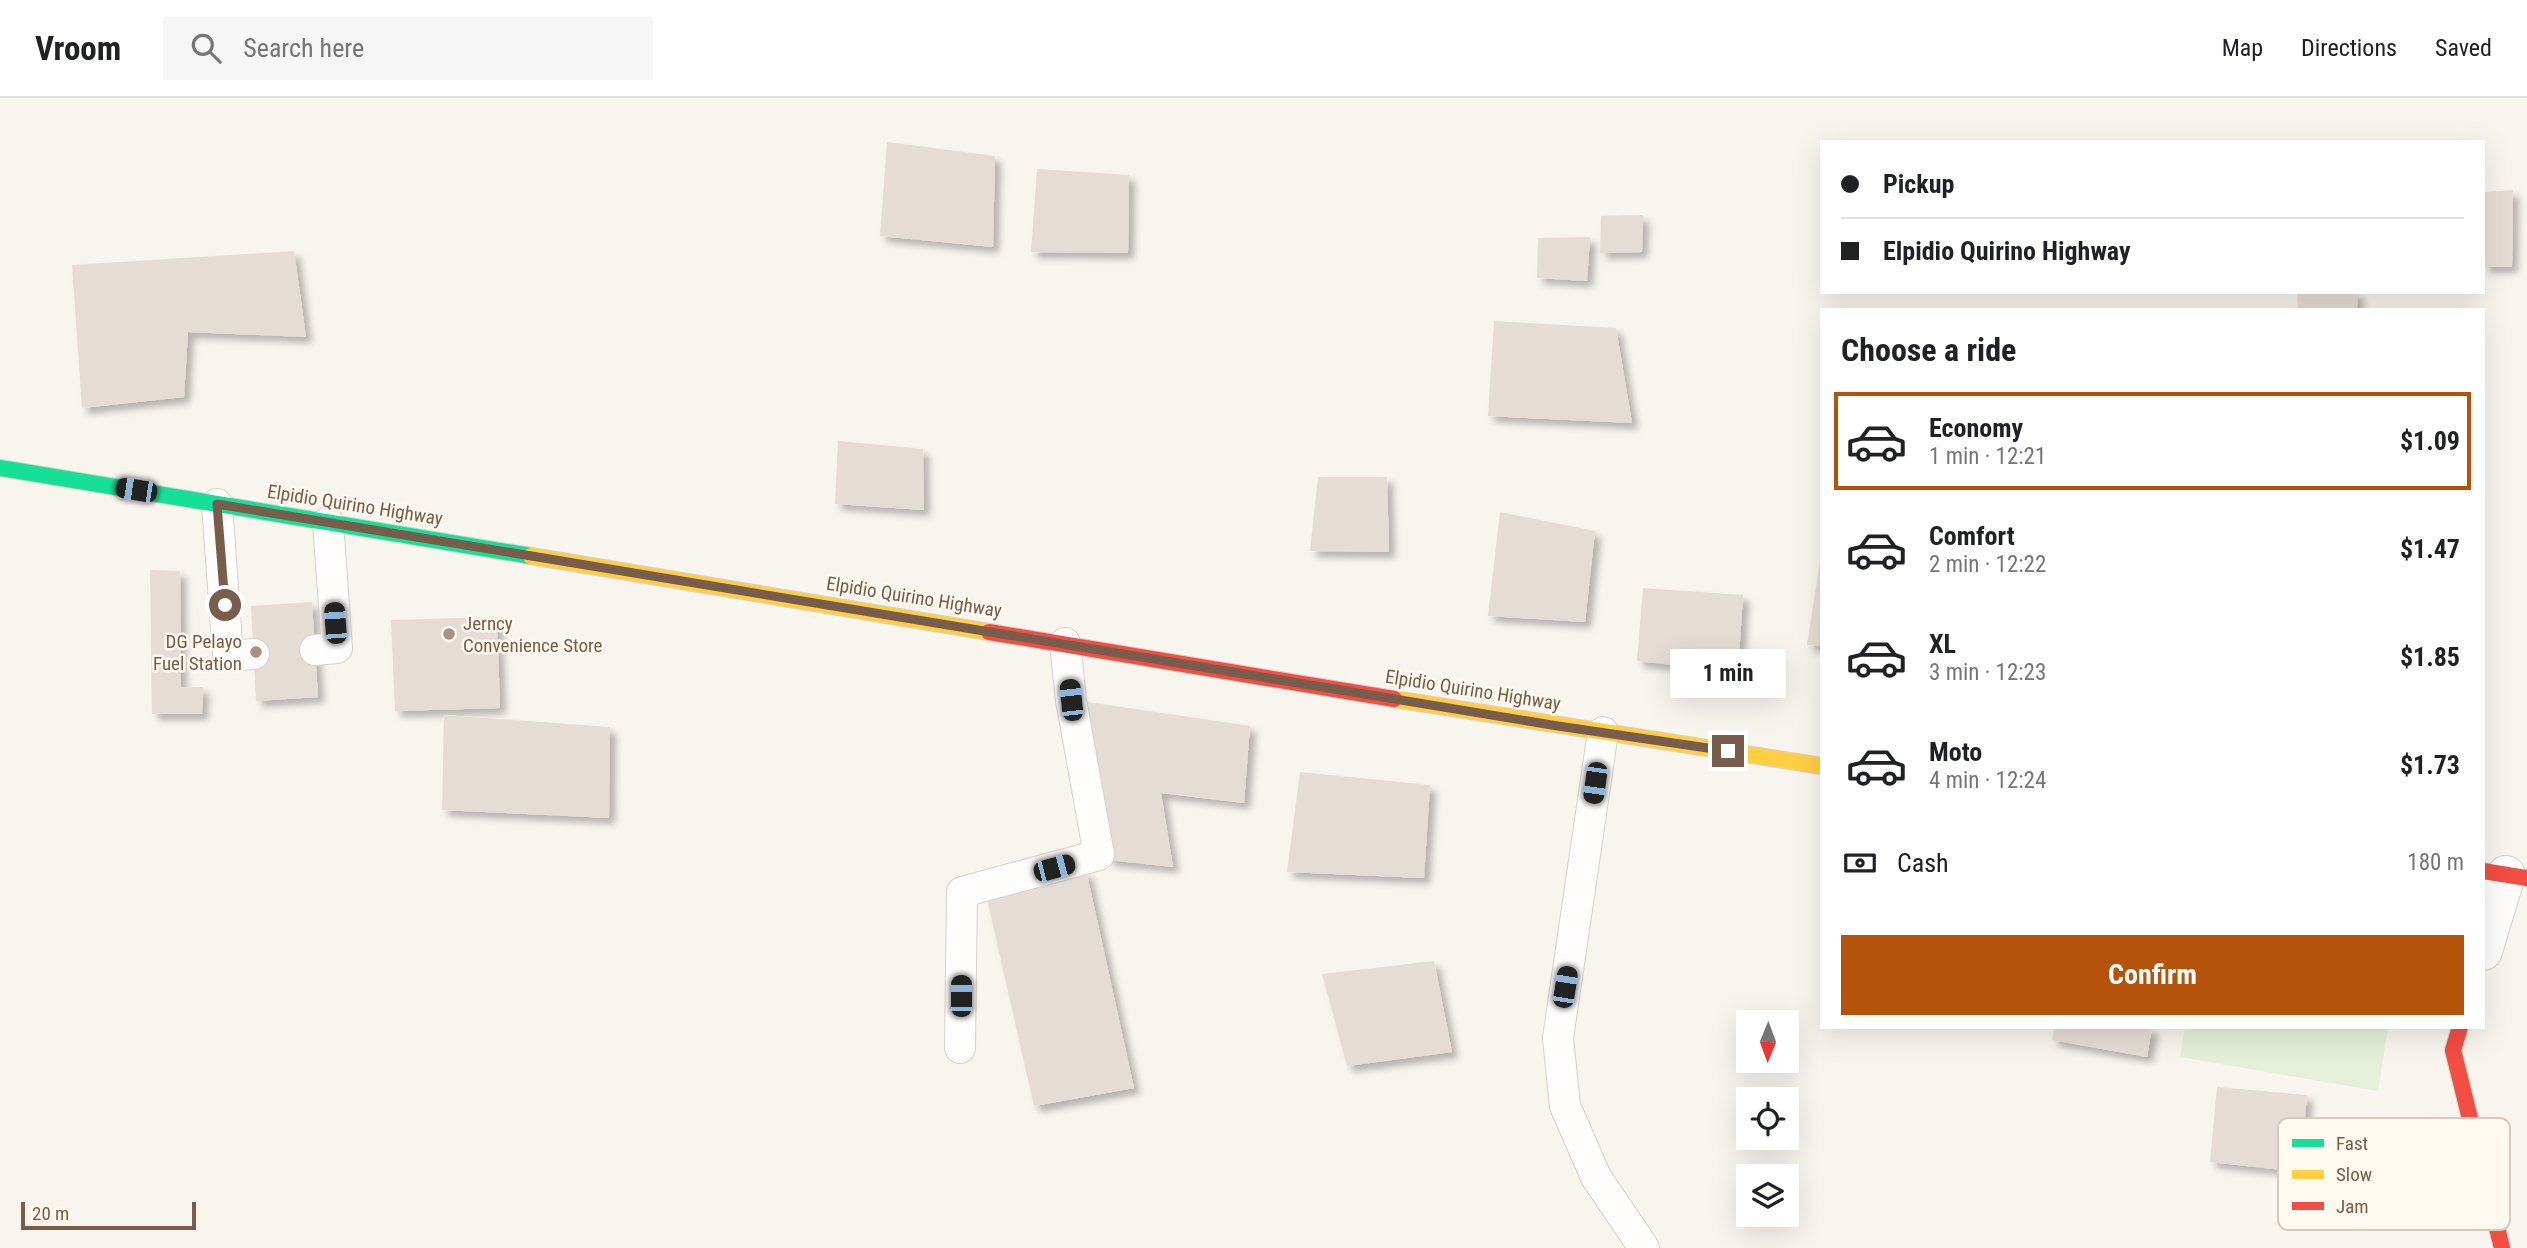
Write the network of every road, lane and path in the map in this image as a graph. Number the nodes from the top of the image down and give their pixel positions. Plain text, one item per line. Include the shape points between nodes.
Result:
1 (0, 468) edge
2 (217, 504) junction
3 (328, 522) junction
4 (1065, 643) junction
5 (315, 650) dead end
6 (254, 654) dead end
7 (1603, 732) junction
8 (1820, 766) edge
9 (2505, 875) edge
10 (2485, 944) edge
11 (2459, 1029) edge
12 (960, 1048) dead end
13 (2469, 1118) edge
14 (2497, 1230) edge
15 (1644, 1248) edge
16 (2501, 1248) edge

1 - 2 main road, Elpidio Quirino Highway
2 - 3 main road, Elpidio Quirino Highway
2 - 6 lane via 228,656
3 - 4 main road, Elpidio Quirino Highway
3 - 5 lane via 337,648
4 - 7 main road, Elpidio Quirino Highway
4 - 12 lane via 1099,855 962,892
7 - 8 main road, Elpidio Quirino Highway
7 - 15 lane via 1558,1038 1565,1106 1596,1177
9 - 10 street
11 - 13 main road via 2453,1050
14 - 16 main road

